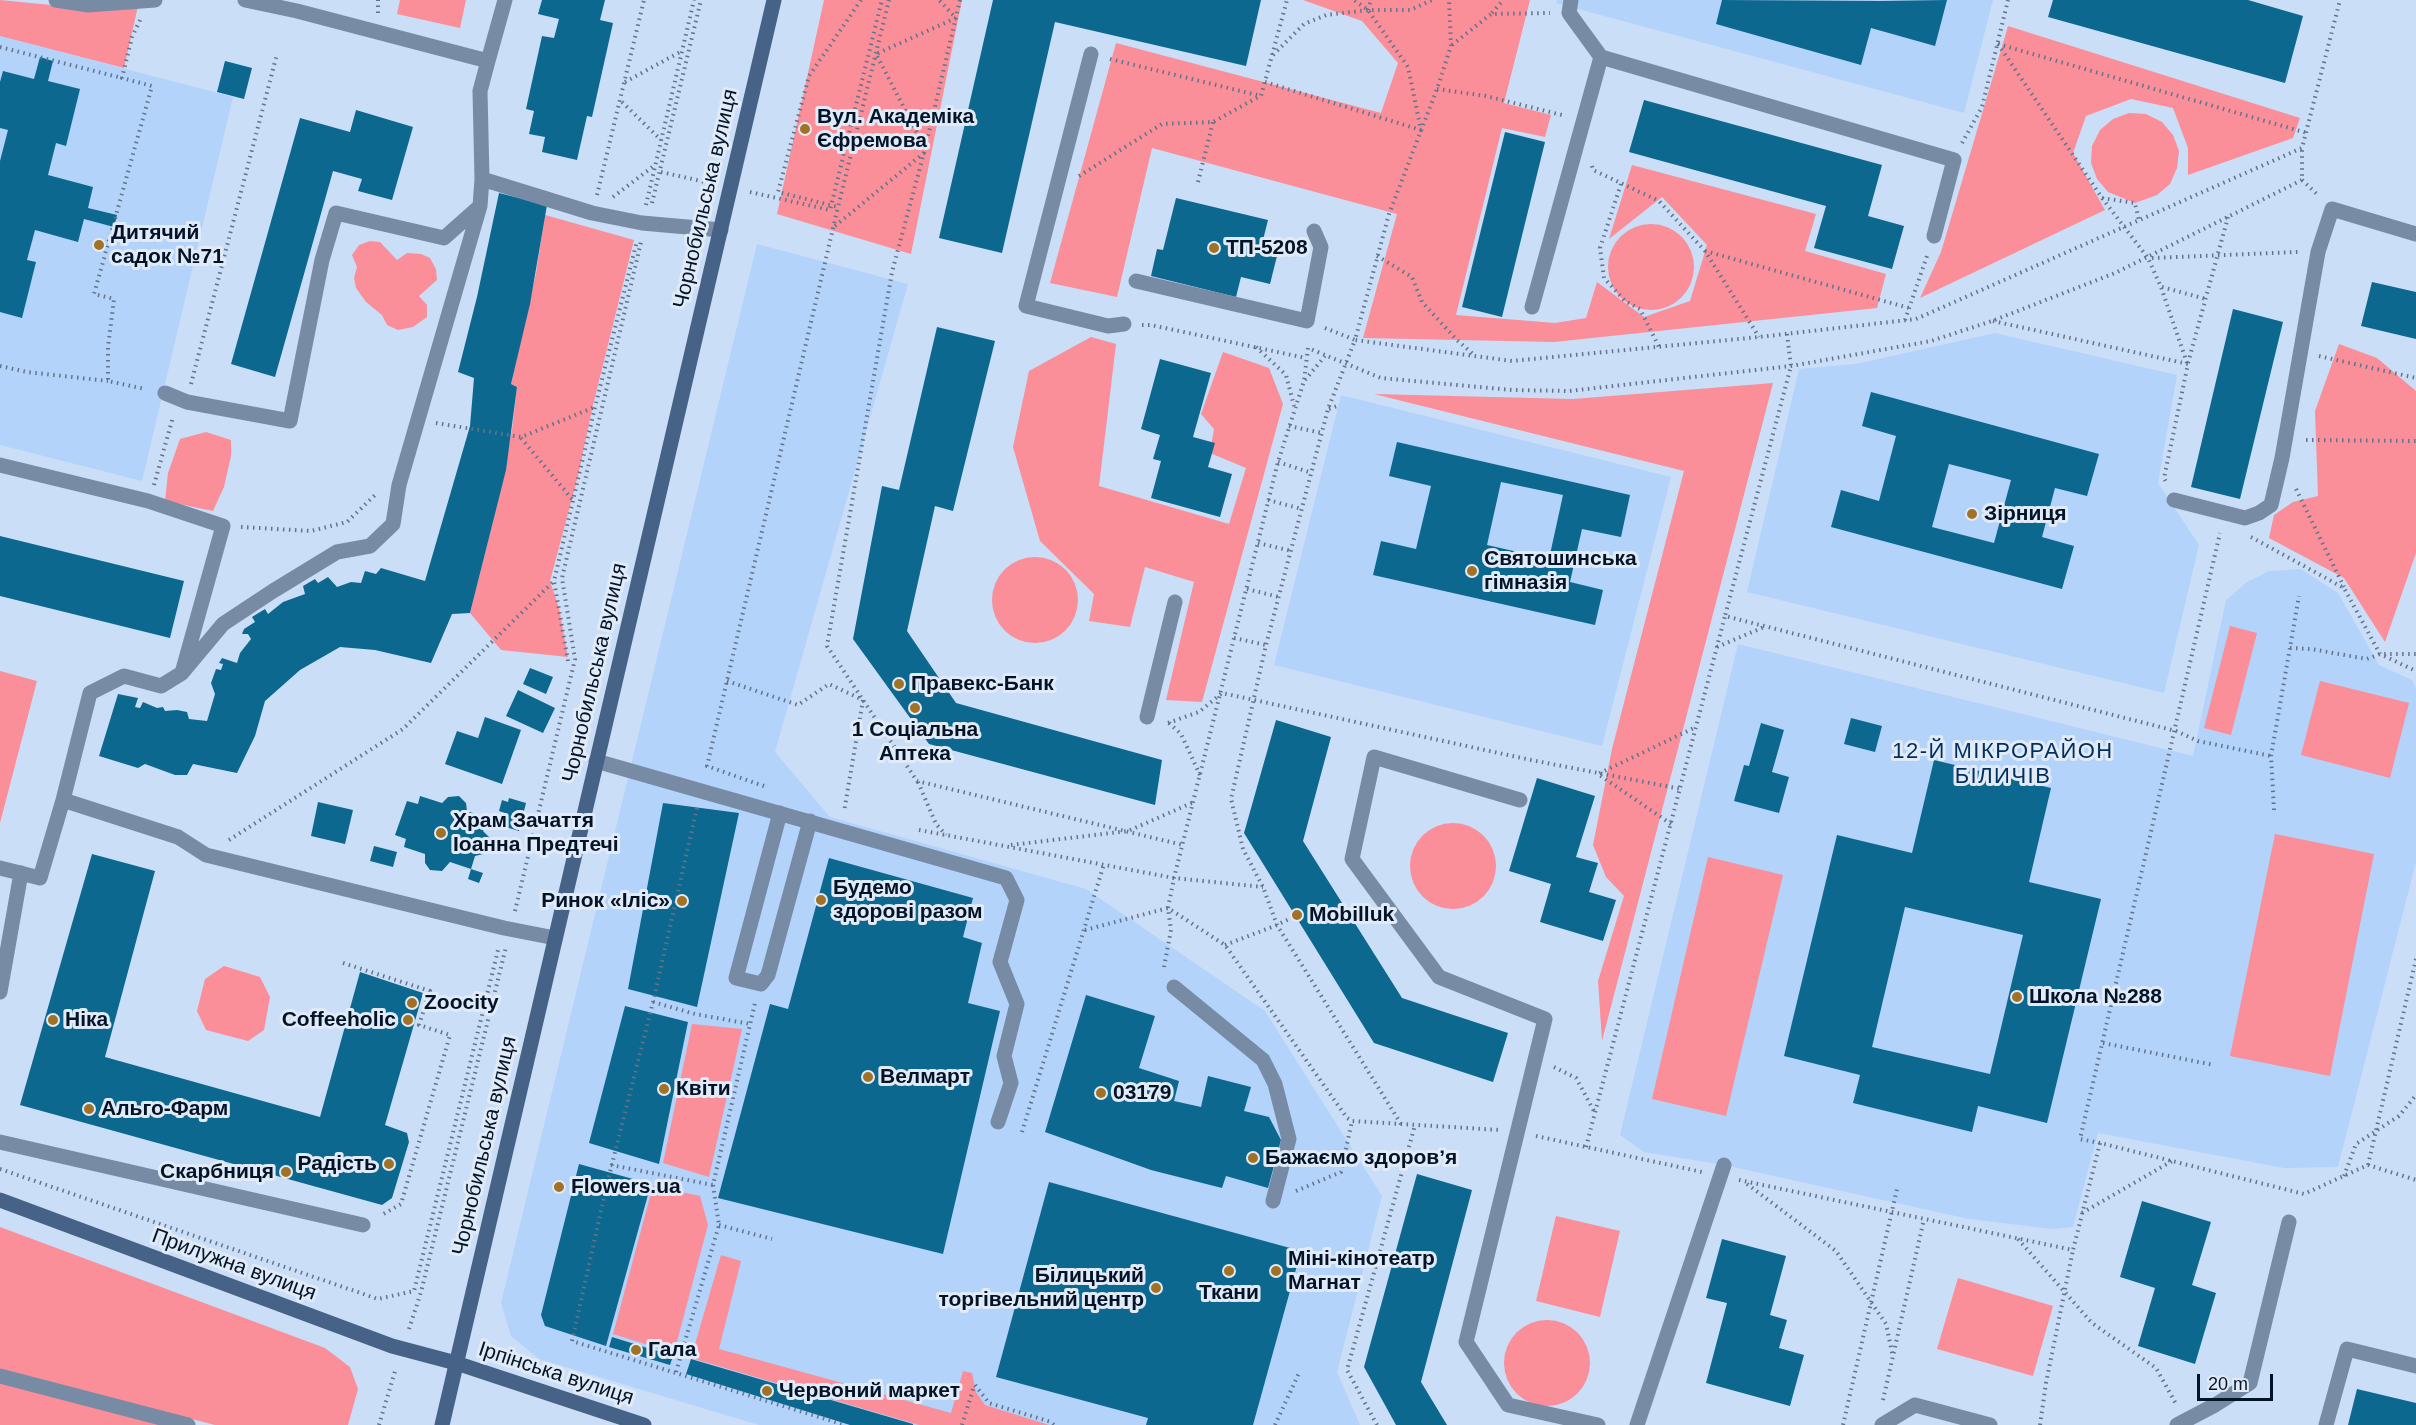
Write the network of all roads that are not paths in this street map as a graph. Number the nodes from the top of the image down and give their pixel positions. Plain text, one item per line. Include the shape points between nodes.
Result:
1 (56, 0) edge
2 (155, 0) edge
3 (245, 0) edge
4 (505, 0) edge
5 (774, 0) edge
6 (149, 1) edge
7 (1570, 7) edge
8 (1091, 54) road end
9 (1601, 57) junction
10 (488, 61) junction
11 (482, 179) junction
12 (480, 206) junction
13 (721, 230) junction
14 (1314, 231) dead end
15 (2416, 234) edge
16 (1934, 236) road end
17 (1136, 281) dead end
18 (1532, 307) dead end
19 (1124, 324) road end
20 (165, 393) road end
21 (0, 465) edge
22 (2174, 500) road end
23 (1175, 602) dead end
24 (182, 673) junction
25 (1147, 717) road end
26 (596, 761) junction
27 (63, 800) junction
28 (1520, 800) dead end
29 (780, 813) junction
30 (810, 821) junction
31 (0, 868) edge
32 (21, 873) junction
33 (555, 938) junction
34 (1174, 987) dead end
35 (0, 992) edge
36 (998, 1122) dead end
37 (0, 1142) edge
38 (1723, 1171) road end
39 (0, 1200) edge
40 (1273, 1201) road end
41 (2289, 1222) dead end
42 (363, 1225) dead end
43 (456, 1364) junction
44 (2416, 1366) edge
45 (0, 1376) edge
46 (2181, 1423) edge
47 (188, 1425) edge
48 (442, 1425) edge
49 (644, 1425) edge
50 (1598, 1425) edge
51 (1638, 1425) edge
52 (1882, 1425) edge
53 (1990, 1425) edge
54 (2326, 1425) edge

1 - 6 lane via 88,5
2 - 6 lane
3 - 10 lane
4 - 10 lane
5 - 13 main road, Чорнобильська вулиця
7 - 9 lane
8 - 19 lane via 1026,306 1108,326
9 - 16 lane via 1954,160
9 - 18 lane
10 - 11 lane via 480,92
11 - 12 lane
11 - 13 lane via 643,229
12 - 20 lane via 444,238 336,213 320,271 290,421 181,407
12 - 24 lane via 399,485 393,524 370,546 337,552 224,624
13 - 26 main road, Чорнобильська вулиця
14 - 17 lane via 1321,247 1307,321
15 - 22 lane via 2332,209 2318,252 2271,505 2245,518
21 - 24 lane via 148,501 223,526
23 - 25 lane
24 - 27 lane via 161,686 124,676 90,693
26 - 29 lane
26 - 33 main road, Чорнобильська вулиця
27 - 32 lane via 40,878
27 - 33 lane via 178,837 206,855
28 - 50 lane via 1374,757 1352,859 1439,977 1545,1019 1466,1342 1508,1405
29 - 30 lane
29 - 30 lane via 736,978 761,984 768,975
30 - 36 lane via 1006,878 1017,900 1000,962 1017,1004 1004,1056 1011,1083
31 - 32 lane
32 - 35 lane
33 - 43 main road, Чорнобильська вулиця
34 - 40 lane via 1263,1060 1275,1084 1289,1139
37 - 42 lane
38 - 51 lane
39 - 43 main road, Прилужна вулиця via 384,1343
41 - 46 lane via 2250,1383
43 - 48 main road, Чорнобильська вулиця
43 - 49 main road, Ірпінська вулиця
44 - 54 lane via 2347,1349
45 - 47 lane
52 - 53 lane via 1915,1405

